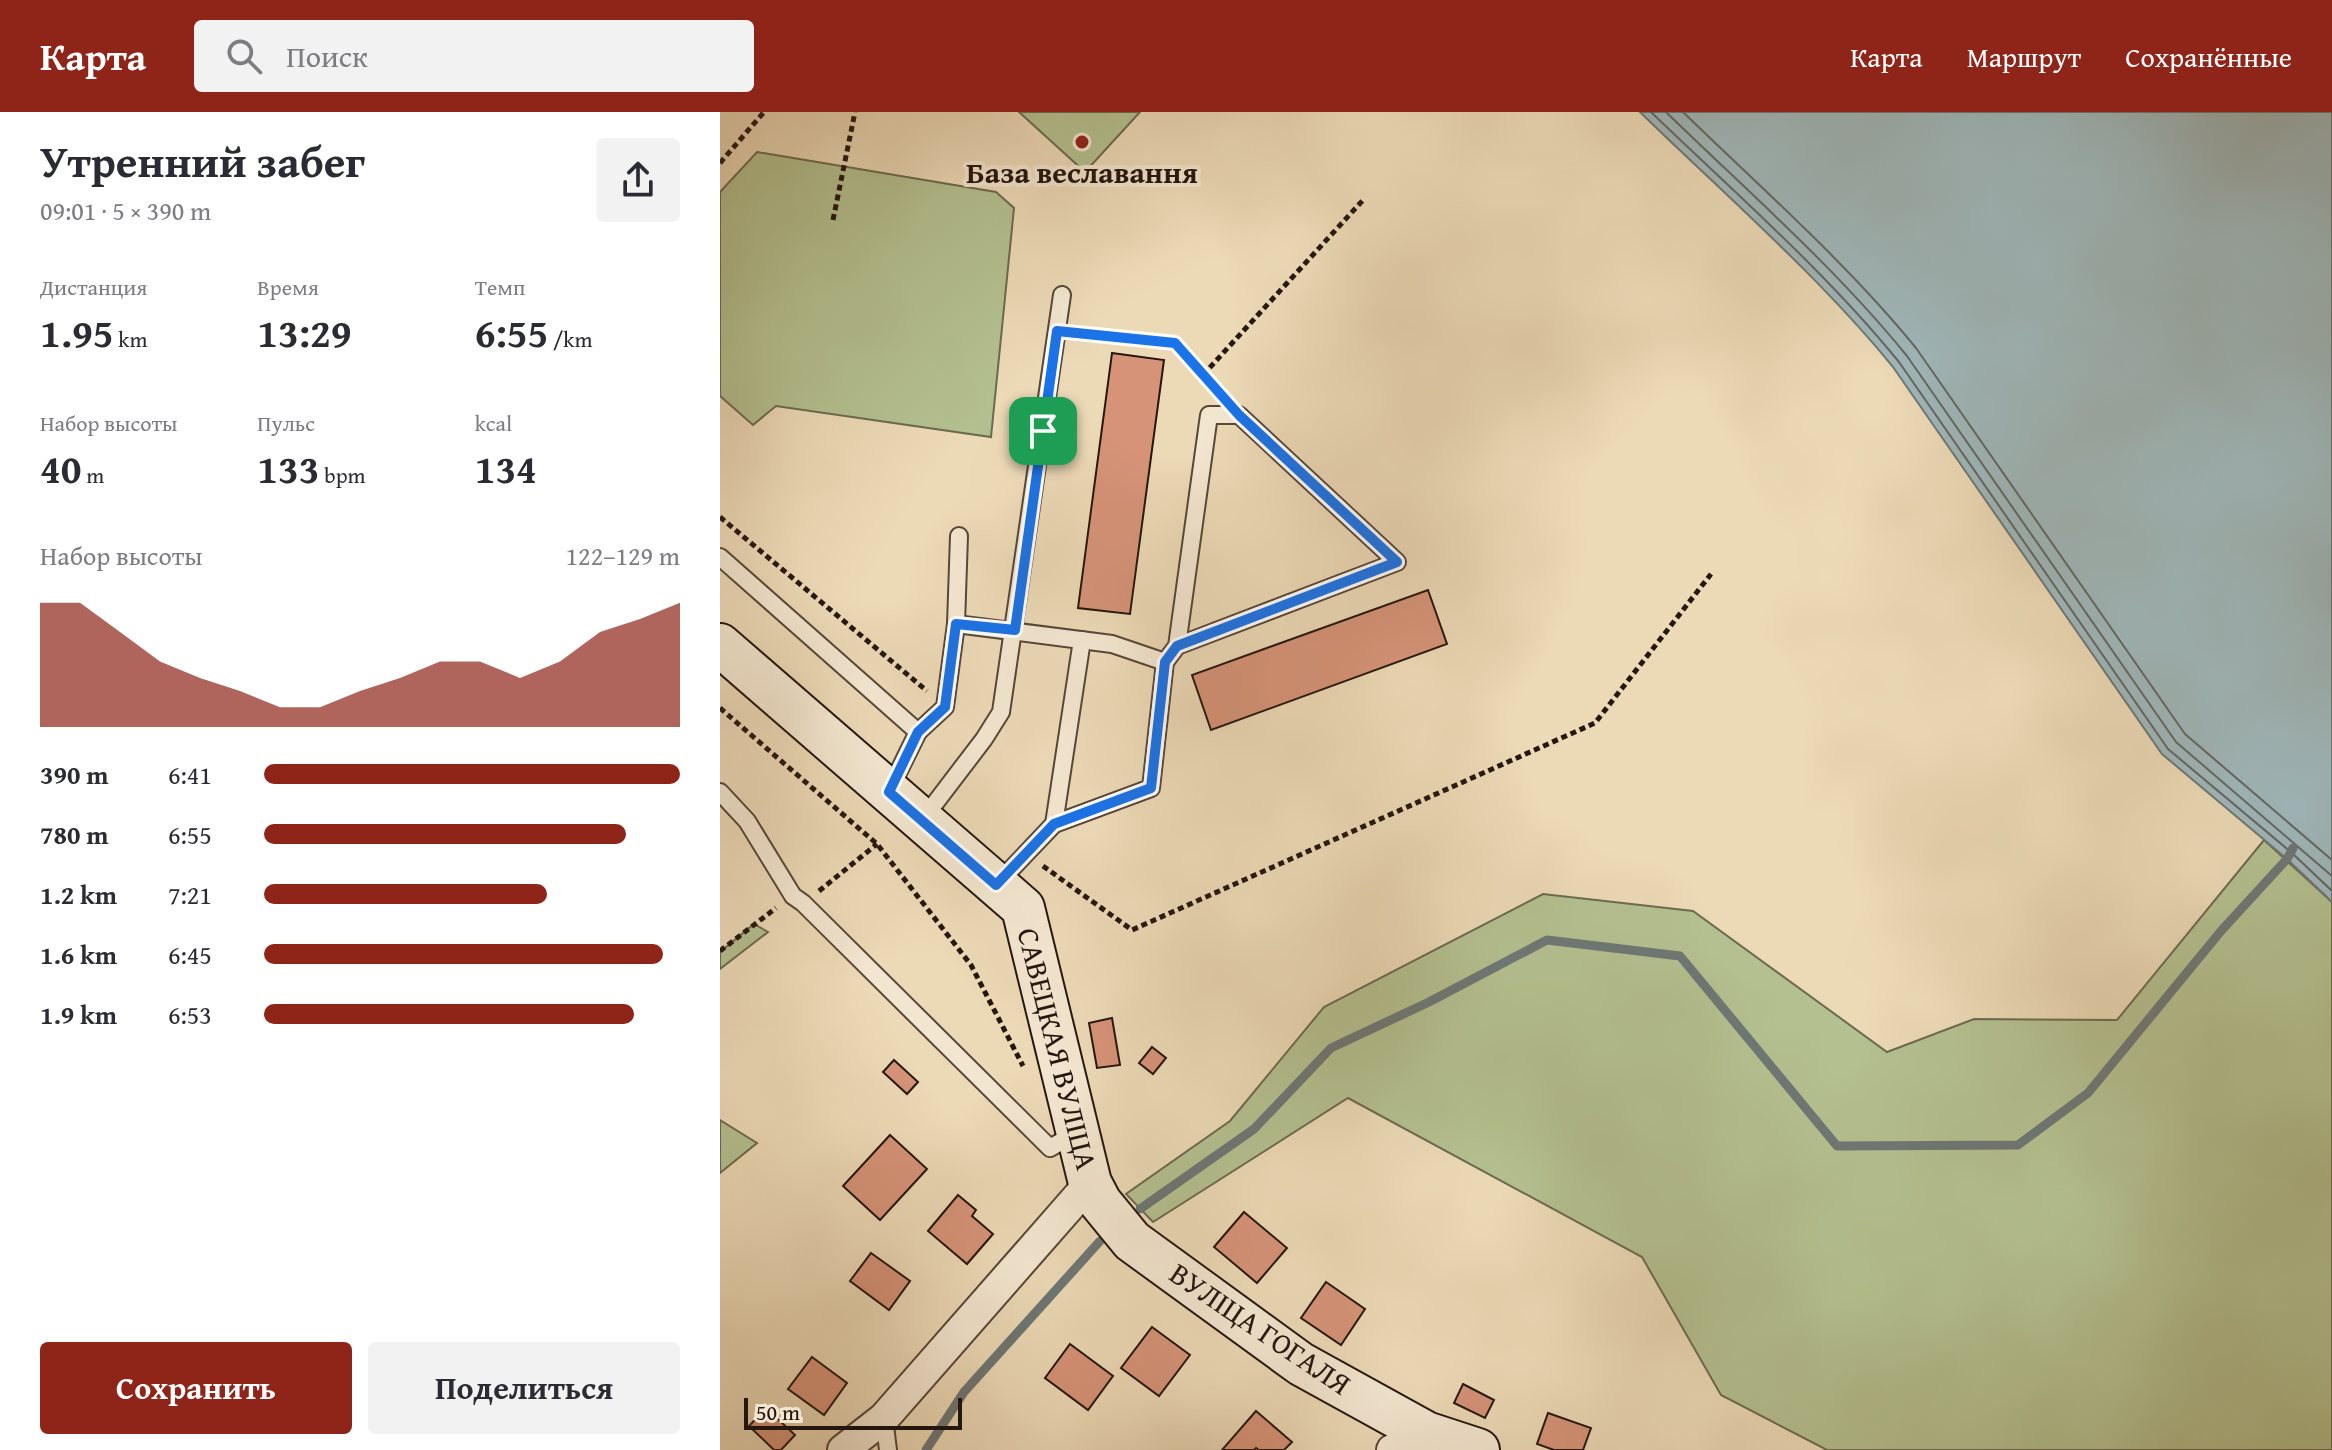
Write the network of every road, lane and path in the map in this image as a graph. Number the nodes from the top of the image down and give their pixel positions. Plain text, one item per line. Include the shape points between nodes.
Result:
1 (764, 112) edge
2 (855, 112) edge
3 (720, 163) edge
4 (1364, 199) dead end
5 (833, 220) dead end
6 (1062, 295) dead end
7 (1057, 331) junction
8 (1203, 375) junction
9 (1239, 415) junction
10 (720, 517) edge
11 (959, 536) dead end
12 (720, 557) edge
13 (1711, 574) dead end
14 (956, 624) junction
15 (1015, 630) junction
16 (1082, 640) junction
17 (720, 645) edge
18 (1177, 646) junction
19 (1165, 662) junction
20 (945, 707) junction
21 (720, 708) edge
22 (918, 732) junction
23 (720, 792) edge
24 (889, 792) junction
25 (922, 821) junction
26 (1054, 824) junction
27 (877, 844) junction
28 (1025, 854) junction
29 (996, 885) junction
30 (798, 900) junction
31 (720, 951) edge
32 (1027, 1074) dead end
33 (1078, 1132) junction
34 (1090, 1183) junction
35 (1132, 1241) joint
36 (884, 1418) junction
37 (1409, 1441) edge
38 (843, 1450) edge
39 (888, 1450) edge
40 (1478, 1450) edge

1 - 3 path
2 - 5 path
4 - 8 path
6 - 7 lane
7 - 8 path via 1175,343
7 - 15 lane
8 - 9 path
9 - 18 lane via 1209,415
9 - 18 lane via 1397,562
10 - 20 path
11 - 14 lane
12 - 22 lane
13 - 28 path via 1595,723 1132,930
14 - 15 lane
14 - 20 lane
15 - 16 lane
15 - 25 lane via 1001,712
16 - 19 lane
16 - 26 lane
17 - 24 street, САВЕЦКАЯ ВУЛІЦА
18 - 19 lane
19 - 26 lane via 1151,788
20 - 22 lane
21 - 27 path
22 - 24 lane
23 - 30 lane via 747,821
24 - 25 street, САВЕЦКАЯ ВУЛІЦА
25 - 29 street, САВЕЦКАЯ ВУЛІЦА
26 - 28 lane
27 - 30 path
27 - 32 path via 971,965
28 - 29 lane
29 - 33 street, САВЕЦКАЯ ВУЛІЦА via 1023,908
30 - 31 path
30 - 33 lane via 1050,1148
33 - 34 street, САВЕЦКАЯ ВУЛІЦА
34 - 35 street, САВЕЦКАЯ ВУЛІЦА
34 - 36 street
35 - 37 street, ВУЛІЦА ГОГАЛЯ
36 - 38 street
36 - 39 lane
37 - 40 street, ВУЛІЦА ГОГАЛЯ

